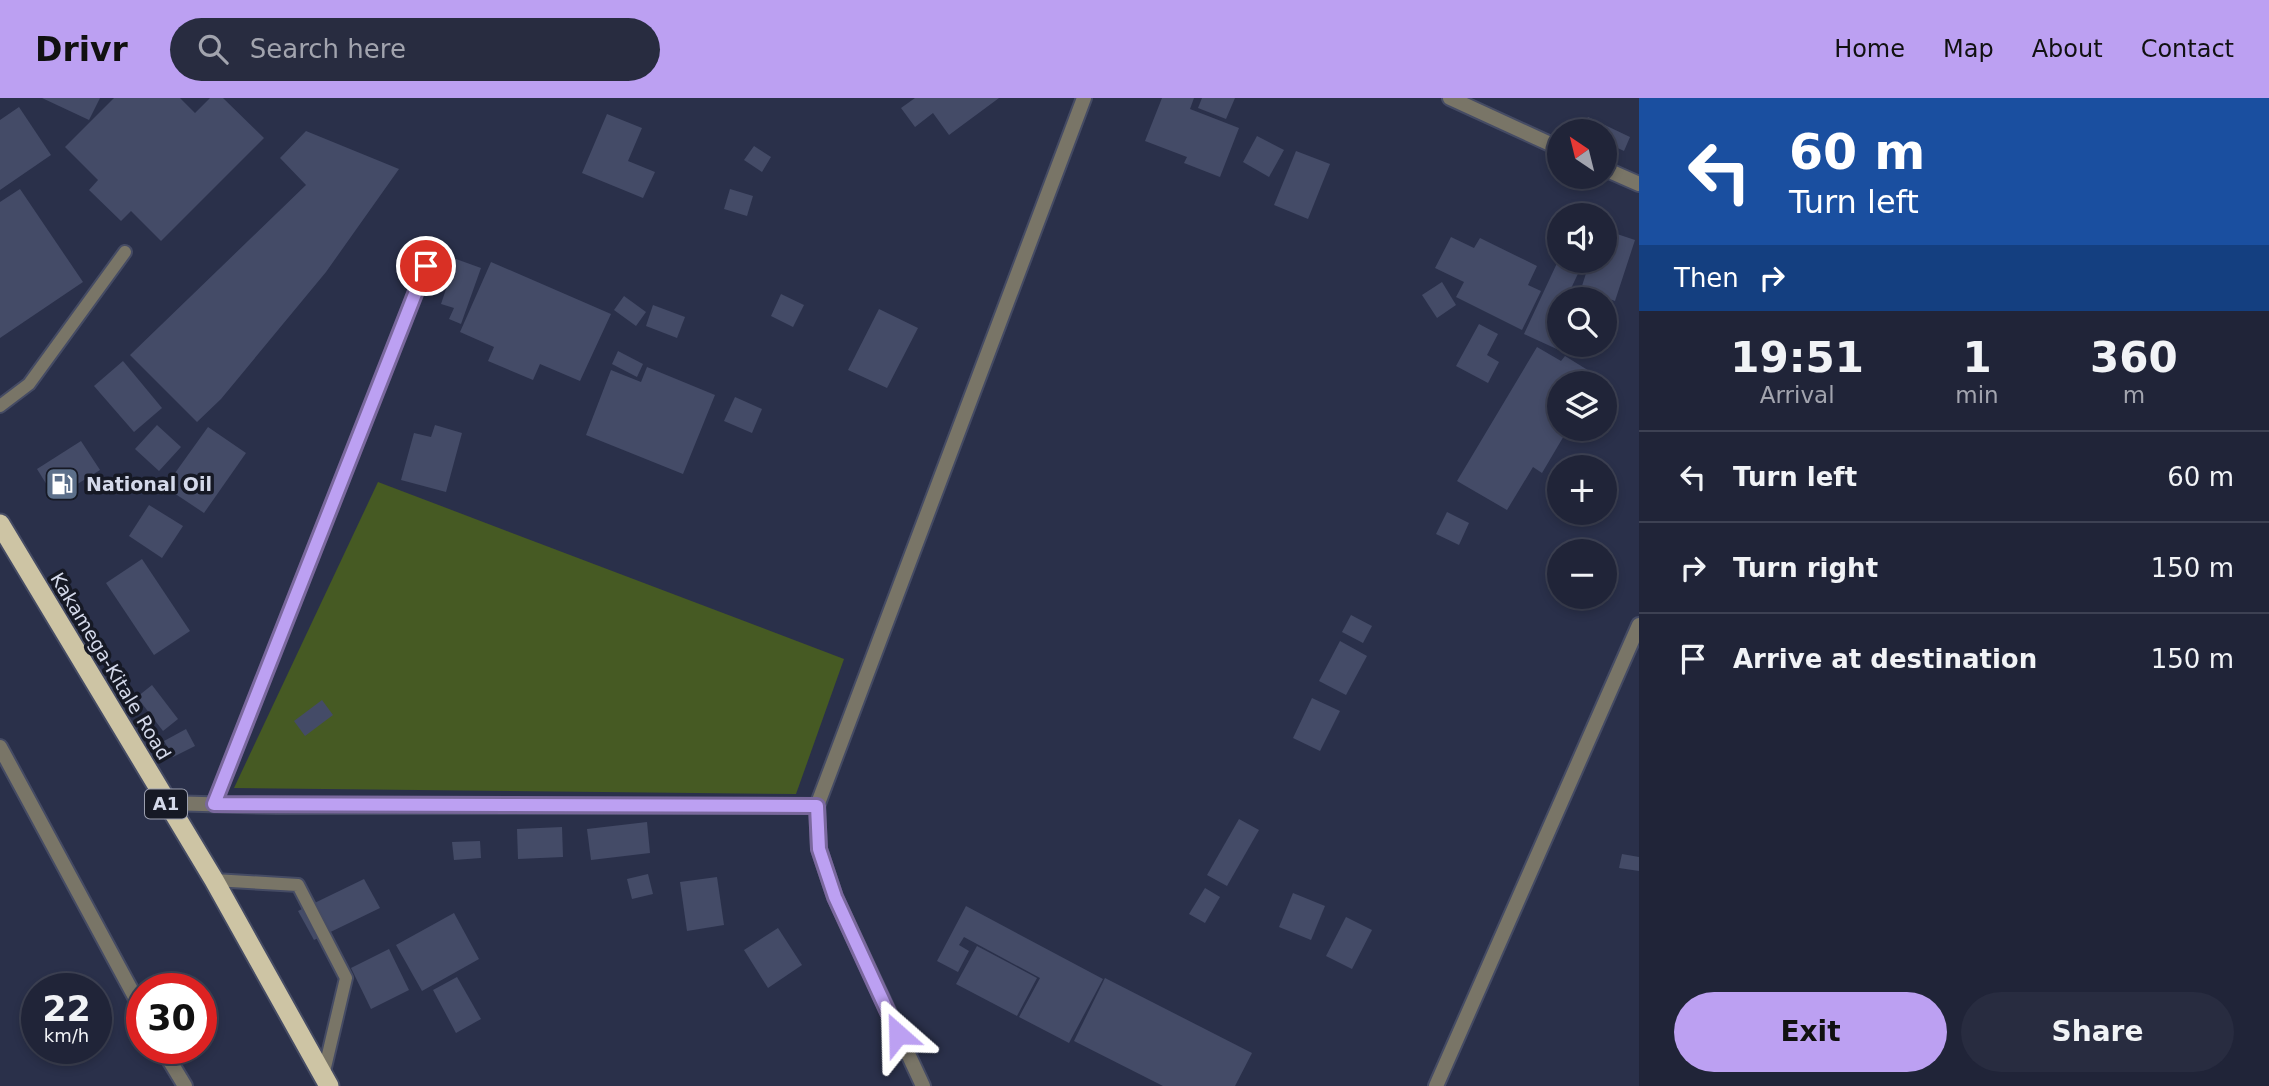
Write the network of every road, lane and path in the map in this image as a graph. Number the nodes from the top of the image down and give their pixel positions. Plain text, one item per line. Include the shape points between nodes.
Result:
1 (1084, 98) edge
2 (1450, 98) edge
3 (1547, 142) edge
4 (1617, 174) edge
5 (1639, 184) edge
6 (125, 252) dead end
7 (426, 266) dead end
8 (0, 406) edge
9 (0, 524) edge
10 (1639, 625) edge
11 (0, 747) edge
12 (166, 803) junction
13 (214, 804) junction
14 (817, 806) junction
15 (214, 880) junction
16 (126, 980) edge
17 (172, 1064) edge
18 (326, 1081) edge
19 (185, 1086) edge
20 (923, 1086) edge
21 (1436, 1086) edge

1 - 14 street
2 - 3 street
4 - 5 street
6 - 8 lane via 29,384
7 - 13 lane
9 - 12 highway, Kakamega-Kitale Road / A1
10 - 21 street
11 - 16 street
12 - 13 street
12 - 15 highway, Kakamega-Kitale Road / A1
13 - 14 street
14 - 20 street via 819,849 835,897
15 - 18 highway, Kakamega-Kitale Road / A1
15 - 18 lane via 298,885 345,978
17 - 19 street

